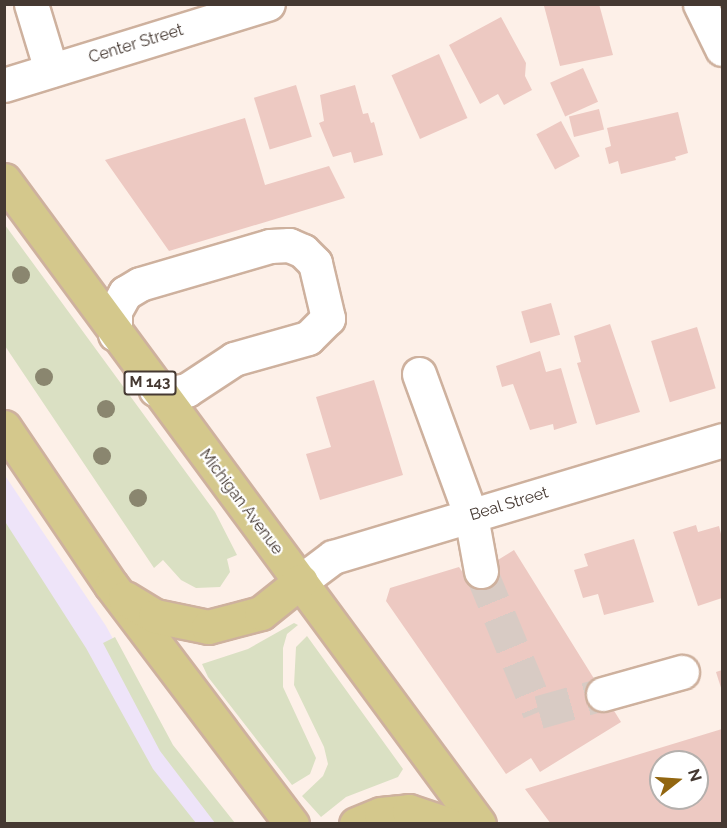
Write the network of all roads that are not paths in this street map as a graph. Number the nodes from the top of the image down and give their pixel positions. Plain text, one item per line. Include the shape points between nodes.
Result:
1 (31, 4) edge
2 (268, 4) edge
3 (700, 4) edge
4 (723, 49) edge
5 (51, 70) junction
6 (4, 85) edge
7 (4, 180) edge
8 (115, 334) junction
9 (419, 374) dead end
10 (155, 389) junction
11 (4, 427) edge
12 (723, 440) edge
13 (471, 516) junction
14 (481, 571) tunnel mouth
15 (302, 581) junction
16 (111, 585) junction
17 (682, 672) dead end
18 (603, 694) tunnel mouth
19 (292, 824) edge
20 (356, 824) edge
21 (447, 824) edge
22 (479, 824) edge

1 - 5 street
2 - 5 street, Center Street
3 - 4 street
5 - 6 street, Center Street
7 - 8 main road, Michigan Avenue / M 143
8 - 10 main road, Michigan Avenue / M 143
8 - 10 street via 116,311 125,293 140,284 270,246 289,245 303,251 315,263 328,318 308,338 234,359 187,390 171,393
9 - 13 street
10 - 15 main road, Michigan Avenue / M 143
11 - 16 main road
12 - 13 street, Beal Street
13 - 14 street
13 - 15 street, Beal Street via 333,557
15 - 16 main road via 261,614 208,627 155,616
15 - 22 main road, Michigan Avenue / M 143
16 - 19 main road
17 - 18 street
20 - 21 main road via 381,814 409,811

